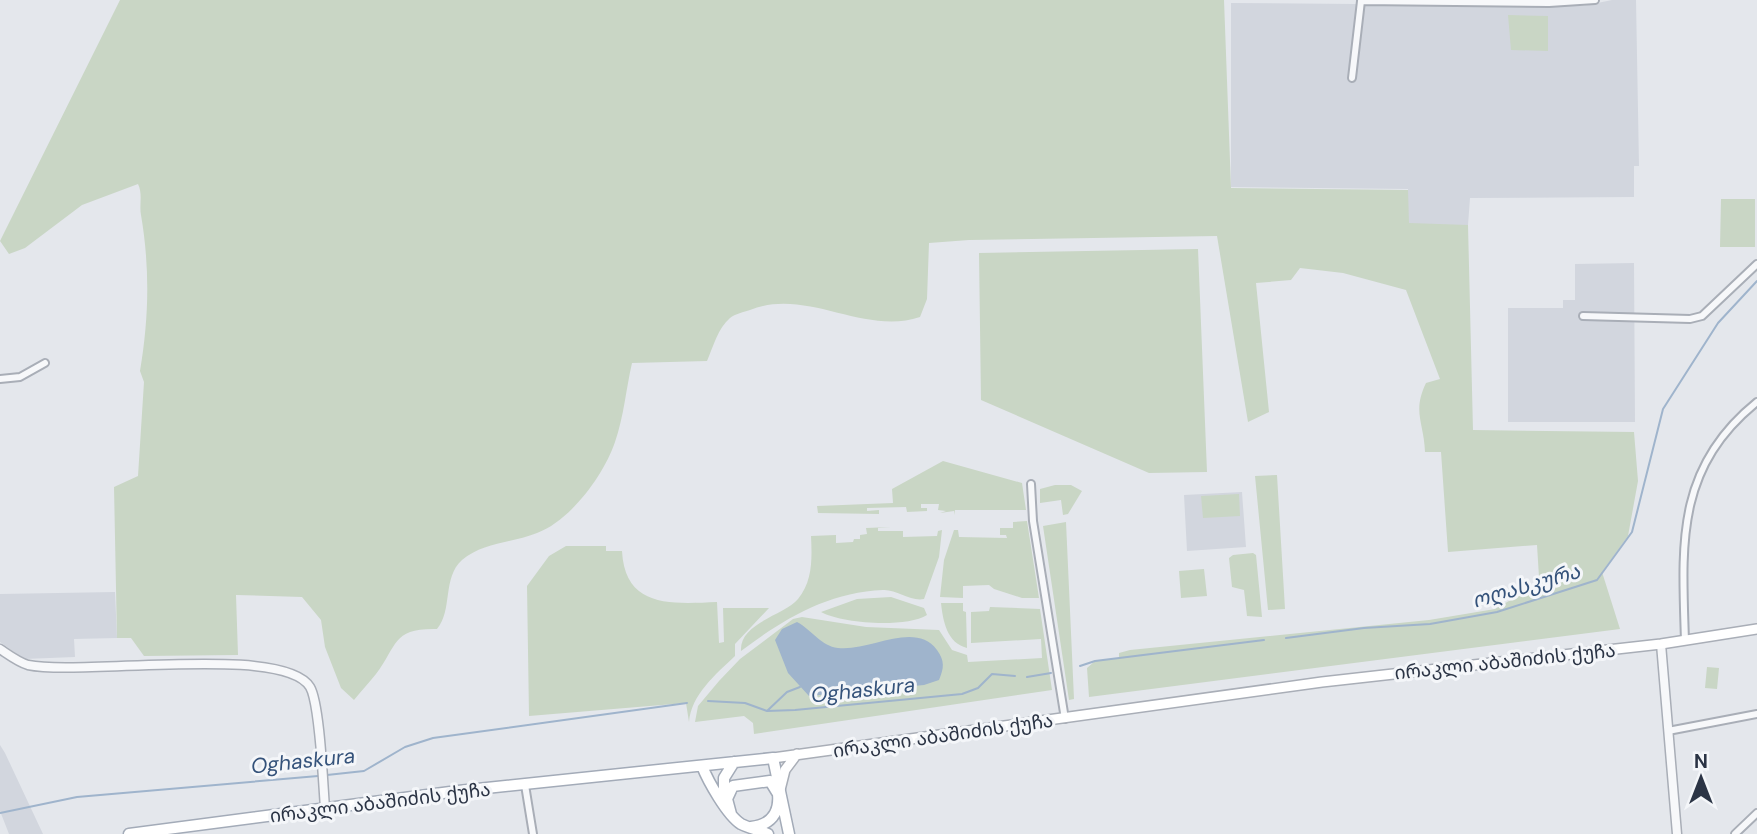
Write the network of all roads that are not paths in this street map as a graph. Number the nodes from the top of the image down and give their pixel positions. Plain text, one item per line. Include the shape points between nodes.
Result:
1 (1362, 0) edge
2 (1595, 0) edge
3 (1352, 78) dead end
4 (1757, 264) edge
5 (1583, 316) dead end
6 (46, 363) dead end
7 (0, 379) edge
8 (1757, 402) edge
9 (1031, 484) dead end
10 (1757, 629) edge
11 (1685, 641) junction
12 (1661, 644) junction
13 (0, 649) edge
14 (1757, 714) edge
15 (1065, 719) junction
16 (1668, 731) junction
17 (797, 754) junction
18 (773, 758) junction
19 (734, 762) junction
20 (702, 766) junction
21 (525, 785) junction
22 (778, 794) junction
23 (724, 804) junction
24 (325, 808) junction
25 (1757, 813) edge
26 (731, 814) junction
27 (751, 827) junction
28 (129, 834) edge
29 (533, 834) edge
30 (768, 834) edge
31 (789, 834) edge
32 (1677, 834) edge
33 (1735, 834) edge

1 - 2 street
1 - 3 street
4 - 5 street via 1702,316
6 - 7 street via 20,377
8 - 11 street via 1709,451 1687,510
9 - 15 street via 1031,510
10 - 11 main road, ირაკლი აბაშიძის ქუჩა
11 - 12 main road, ირაკლი აბაშიძის ქუჩა
12 - 15 main road, ირაკლი აბაშიძის ქუჩა via 1322,682
12 - 16 street
13 - 24 street via 29,665 246,664 284,669 303,680 312,692
14 - 16 street
15 - 17 main road, ირაკლი აბაშიძის ქუჩა
16 - 32 street
17 - 18 main road, ირაკლი აბაშიძის ქუჩა
17 - 22 main road via 785,770
18 - 19 main road, ირაკლი აბაშიძის ქუჩა
18 - 22 main road
19 - 20 main road, ირაკლი აბაშიძის ქუჩა
19 - 23 main road via 724,778
20 - 21 main road, ირაკლი აბაშიძის ქუჩა
20 - 23 main road
21 - 24 main road, ირაკლი აბაშიძის ქუჩა
21 - 29 street
22 - 26 main road via 770,781 733,786 727,799
22 - 27 main road via 776,814
22 - 31 main road
23 - 26 main road
24 - 28 main road, ირაკლი აბაშიძის ქუჩა
25 - 33 street
26 - 27 main road
27 - 30 main road

